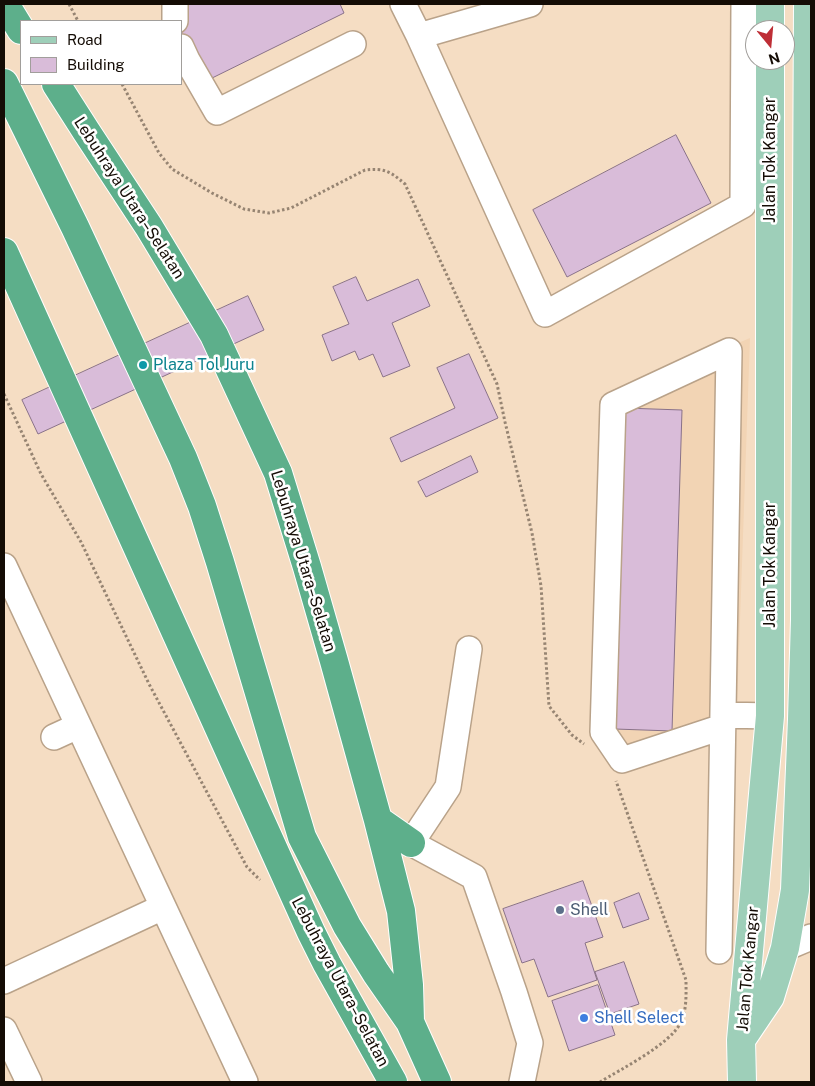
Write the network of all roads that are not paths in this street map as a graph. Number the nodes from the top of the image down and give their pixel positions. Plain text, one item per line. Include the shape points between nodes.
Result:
1 (5, 4) edge
2 (175, 4) edge
3 (403, 4) edge
4 (530, 4) edge
5 (744, 4) edge
6 (770, 4) edge
7 (808, 4) edge
8 (174, 20) edge
9 (770, 20) edge
10 (20, 28) edge
11 (419, 36) junction
12 (353, 44) dead end
13 (182, 49) edge
14 (770, 70) edge
15 (4, 83) edge
16 (57, 85) edge
17 (810, 156) edge
18 (4, 252) edge
19 (4, 566) edge
20 (808, 620) edge
21 (469, 648) dead end
22 (770, 716) junction
23 (807, 719) edge
24 (722, 721) junction
25 (78, 726) junction
26 (54, 737) dead end
27 (378, 820) junction
28 (411, 843) junction
29 (163, 906) junction
30 (811, 937) edge
31 (784, 948) junction
32 (719, 951) dead end
33 (4, 981) edge
34 (410, 1022) junction
35 (4, 1030) edge
36 (742, 1040) junction
37 (29, 1082) edge
38 (244, 1082) edge
39 (393, 1082) edge
40 (437, 1082) edge
41 (522, 1082) edge
42 (742, 1082) edge

1 - 10 highway
2 - 8 street
3 - 11 street
4 - 11 street
5 - 11 street via 743,205 545,314
6 - 9 main road
7 - 17 main road, Jalan Tok Kangar
12 - 13 street via 217,112
14 - 22 main road, Jalan Tok Kangar
15 - 34 highway via 79,236 199,498 302,837 347,926
16 - 27 highway, Lebuhraya Utara–Selatan via 149,227 214,335 278,473
17 - 20 main road, Jalan Tok Kangar
18 - 39 highway, Lebuhraya Utara–Selatan via 311,932
19 - 25 street
20 - 23 main road, Jalan Tok Kangar
21 - 28 street via 448,787
22 - 24 street
22 - 36 main road, Jalan Tok Kangar
23 - 31 main road, Jalan Tok Kangar via 795,890
24 - 24 street, Jalan Tok Kangar via 729,351 613,406 603,732 622,760
24 - 32 street, Jalan Tok Kangar
25 - 26 street
25 - 29 street
27 - 28 highway
27 - 34 highway, Lebuhraya Utara–Selatan via 401,911
28 - 41 street via 474,877 530,1043
29 - 33 street
29 - 38 street
30 - 31 street
31 - 36 main road, Jalan Tok Kangar via 770,997
34 - 40 highway, Lebuhraya Utara–Selatan
35 - 37 street
36 - 42 main road

